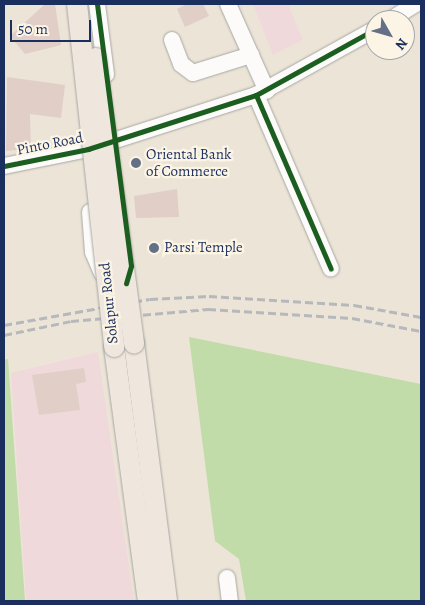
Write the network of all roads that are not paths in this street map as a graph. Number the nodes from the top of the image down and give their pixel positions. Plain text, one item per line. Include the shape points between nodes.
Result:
1 (68, 4) edge
2 (77, 4) edge
3 (89, 4) edge
4 (98, 4) edge
5 (228, 4) edge
6 (365, 34) edge
7 (172, 40) dead end
8 (251, 55) junction
9 (262, 93) junction
10 (108, 143) junction
11 (84, 150) junction
12 (4, 166) edge
13 (331, 269) dead end
14 (116, 282) junction
15 (124, 345) junction
16 (227, 578) dead end
17 (148, 601) edge
18 (167, 601) edge
19 (230, 601) edge

1 - 11 street
2 - 14 main road, Solapur Road, bridge
3 - 14 main road, bridge
4 - 10 street
5 - 8 street
6 - 9 street, Pinto Road
7 - 8 street via 180,64 193,73
8 - 9 street
9 - 10 street, Pinto Road
9 - 13 street
10 - 11 street, Pinto Road
10 - 14 street via 131,266
11 - 12 street, Pinto Road
11 - 14 street via 94,252
14 - 15 main road, Solapur Road, bridge
15 - 17 main road, Solapur Road
15 - 18 main road, Solapur Road
16 - 19 street

